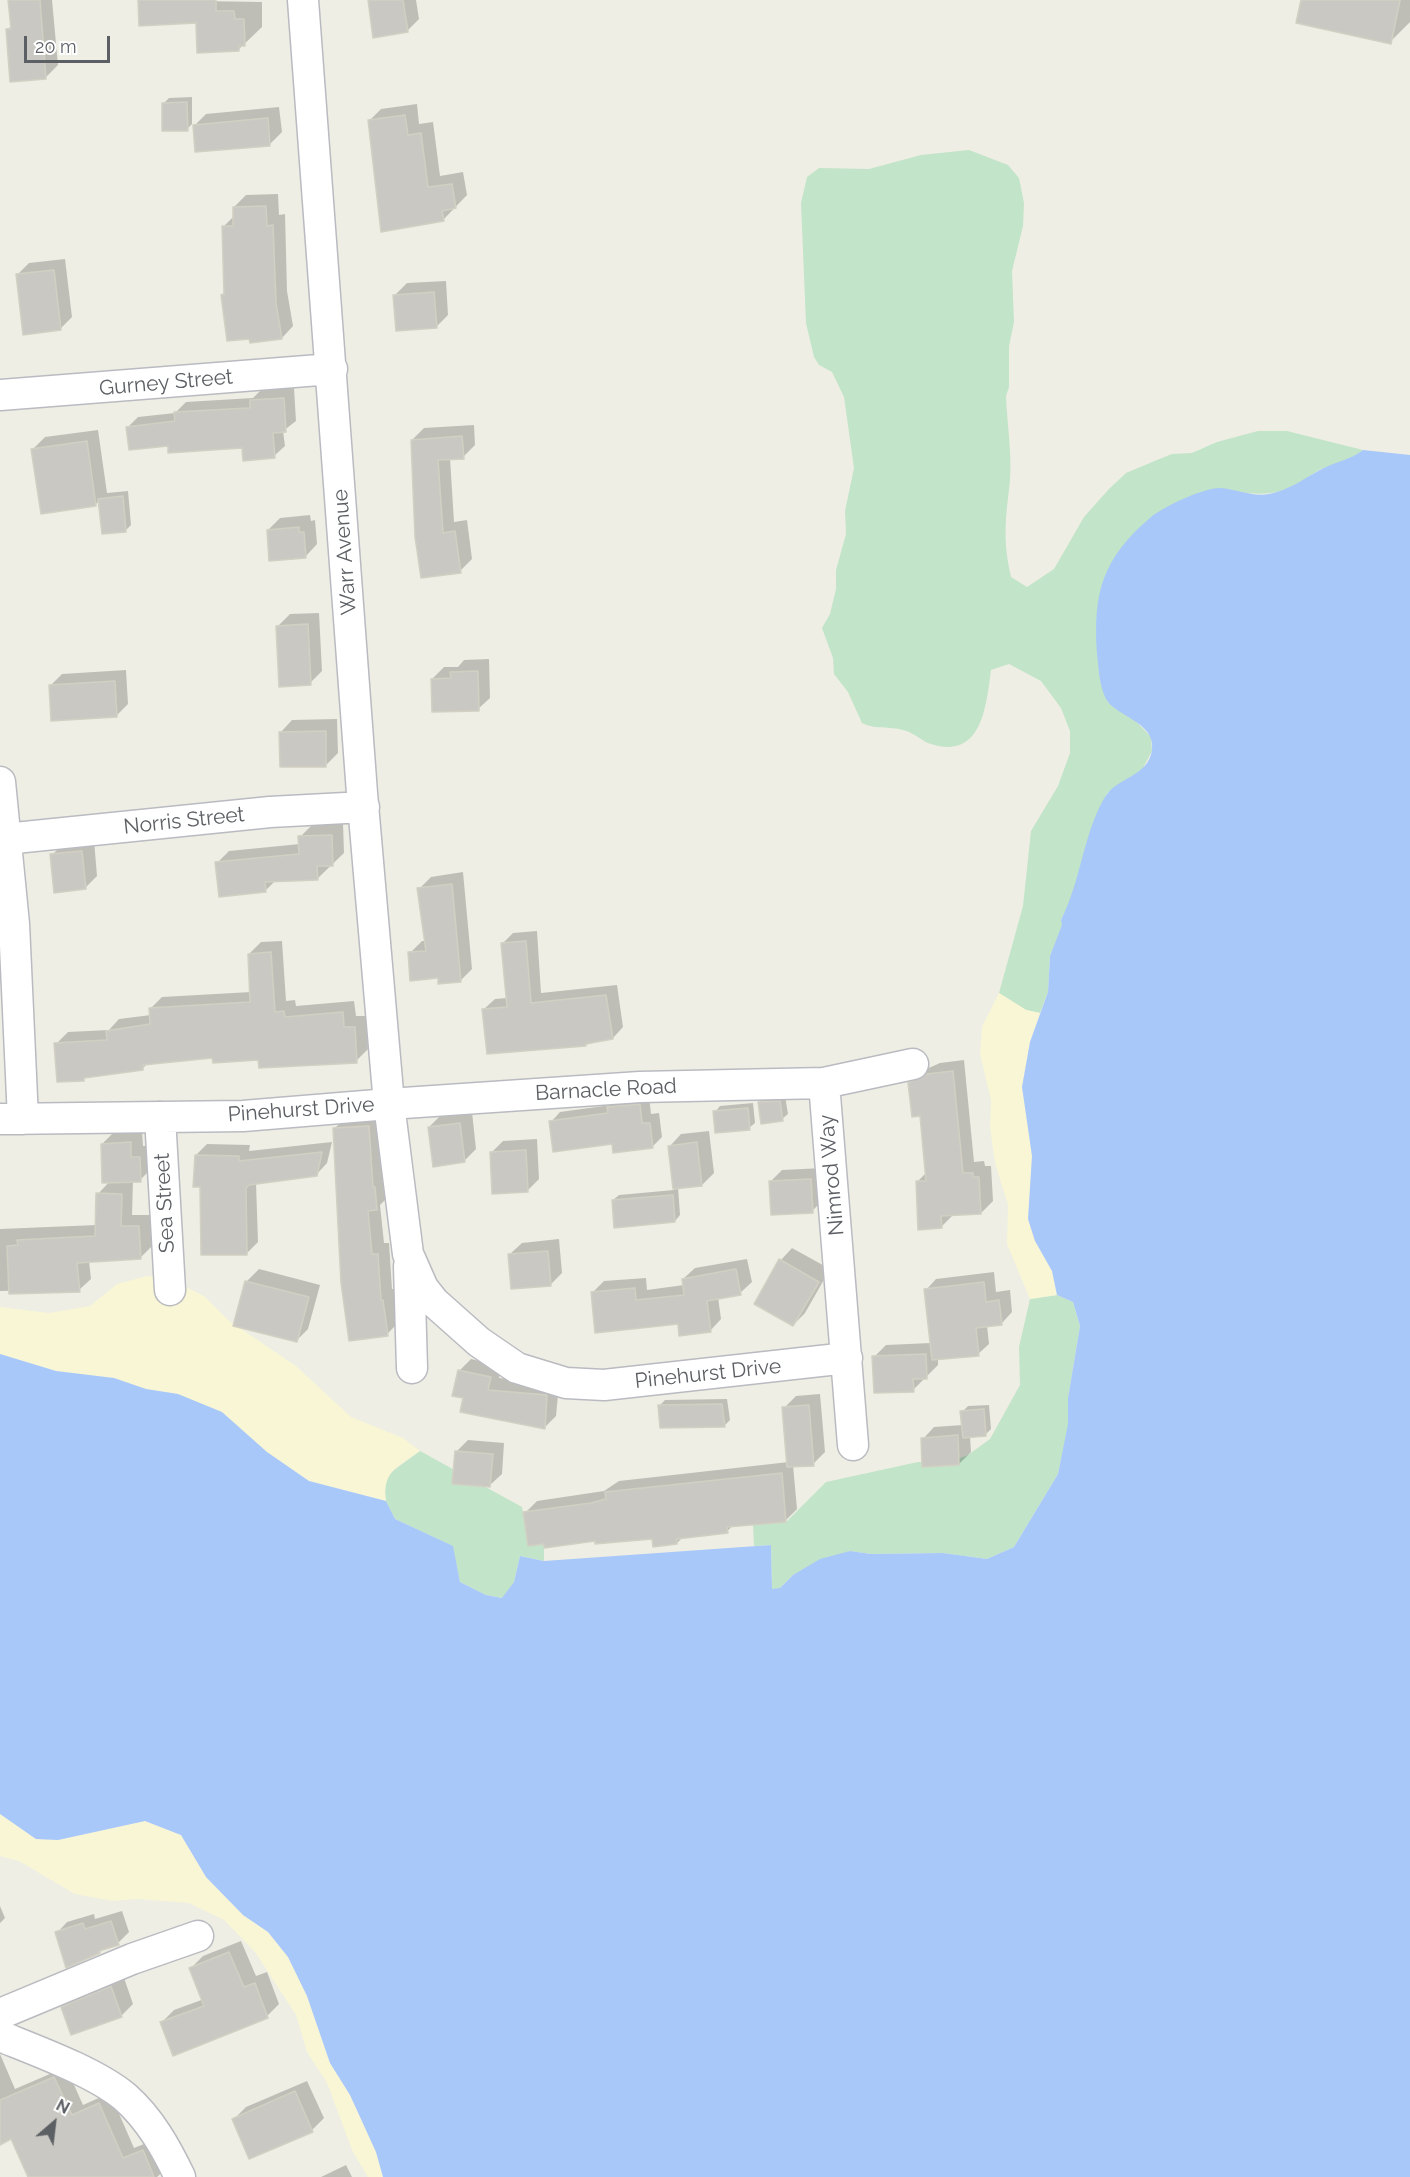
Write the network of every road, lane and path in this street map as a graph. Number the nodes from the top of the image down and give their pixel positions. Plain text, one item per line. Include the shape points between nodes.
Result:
1 (303, 0) edge
2 (332, 369) junction
3 (0, 395) edge
4 (0, 782) edge
5 (364, 807) junction
6 (5, 839) junction
7 (913, 1064) dead end
8 (824, 1083) junction
9 (389, 1104) junction
10 (160, 1117) junction
11 (11, 1119) edge
12 (408, 1254) junction
13 (170, 1290) dead end
14 (847, 1358) junction
15 (412, 1368) dead end
16 (853, 1445) dead end
17 (198, 1936) dead end
18 (0, 2014) edge
19 (0, 2036) edge
20 (180, 2177) edge

1 - 2 street, Warr Avenue
2 - 3 street, Gurney Street
2 - 5 street, Warr Avenue
4 - 6 street
5 - 6 street, Norris Street via 270,812
5 - 9 street, Warr Avenue
6 - 11 street via 14,924
7 - 8 street
8 - 9 street, Barnacle Road via 640,1087
8 - 14 street, Nimrod Way
9 - 10 street, Pinehurst Drive via 243,1116
9 - 12 street, Pinehurst Drive
10 - 11 street, Pinehurst Drive
10 - 13 street, Sea Street
12 - 14 street, Pinehurst Drive via 423,1288 454,1321 497,1356 549,1379 604,1386
12 - 15 street
14 - 16 street, Nimrod Way
17 - 18 street
19 - 20 street via 65,2064 123,2096 151,2125

